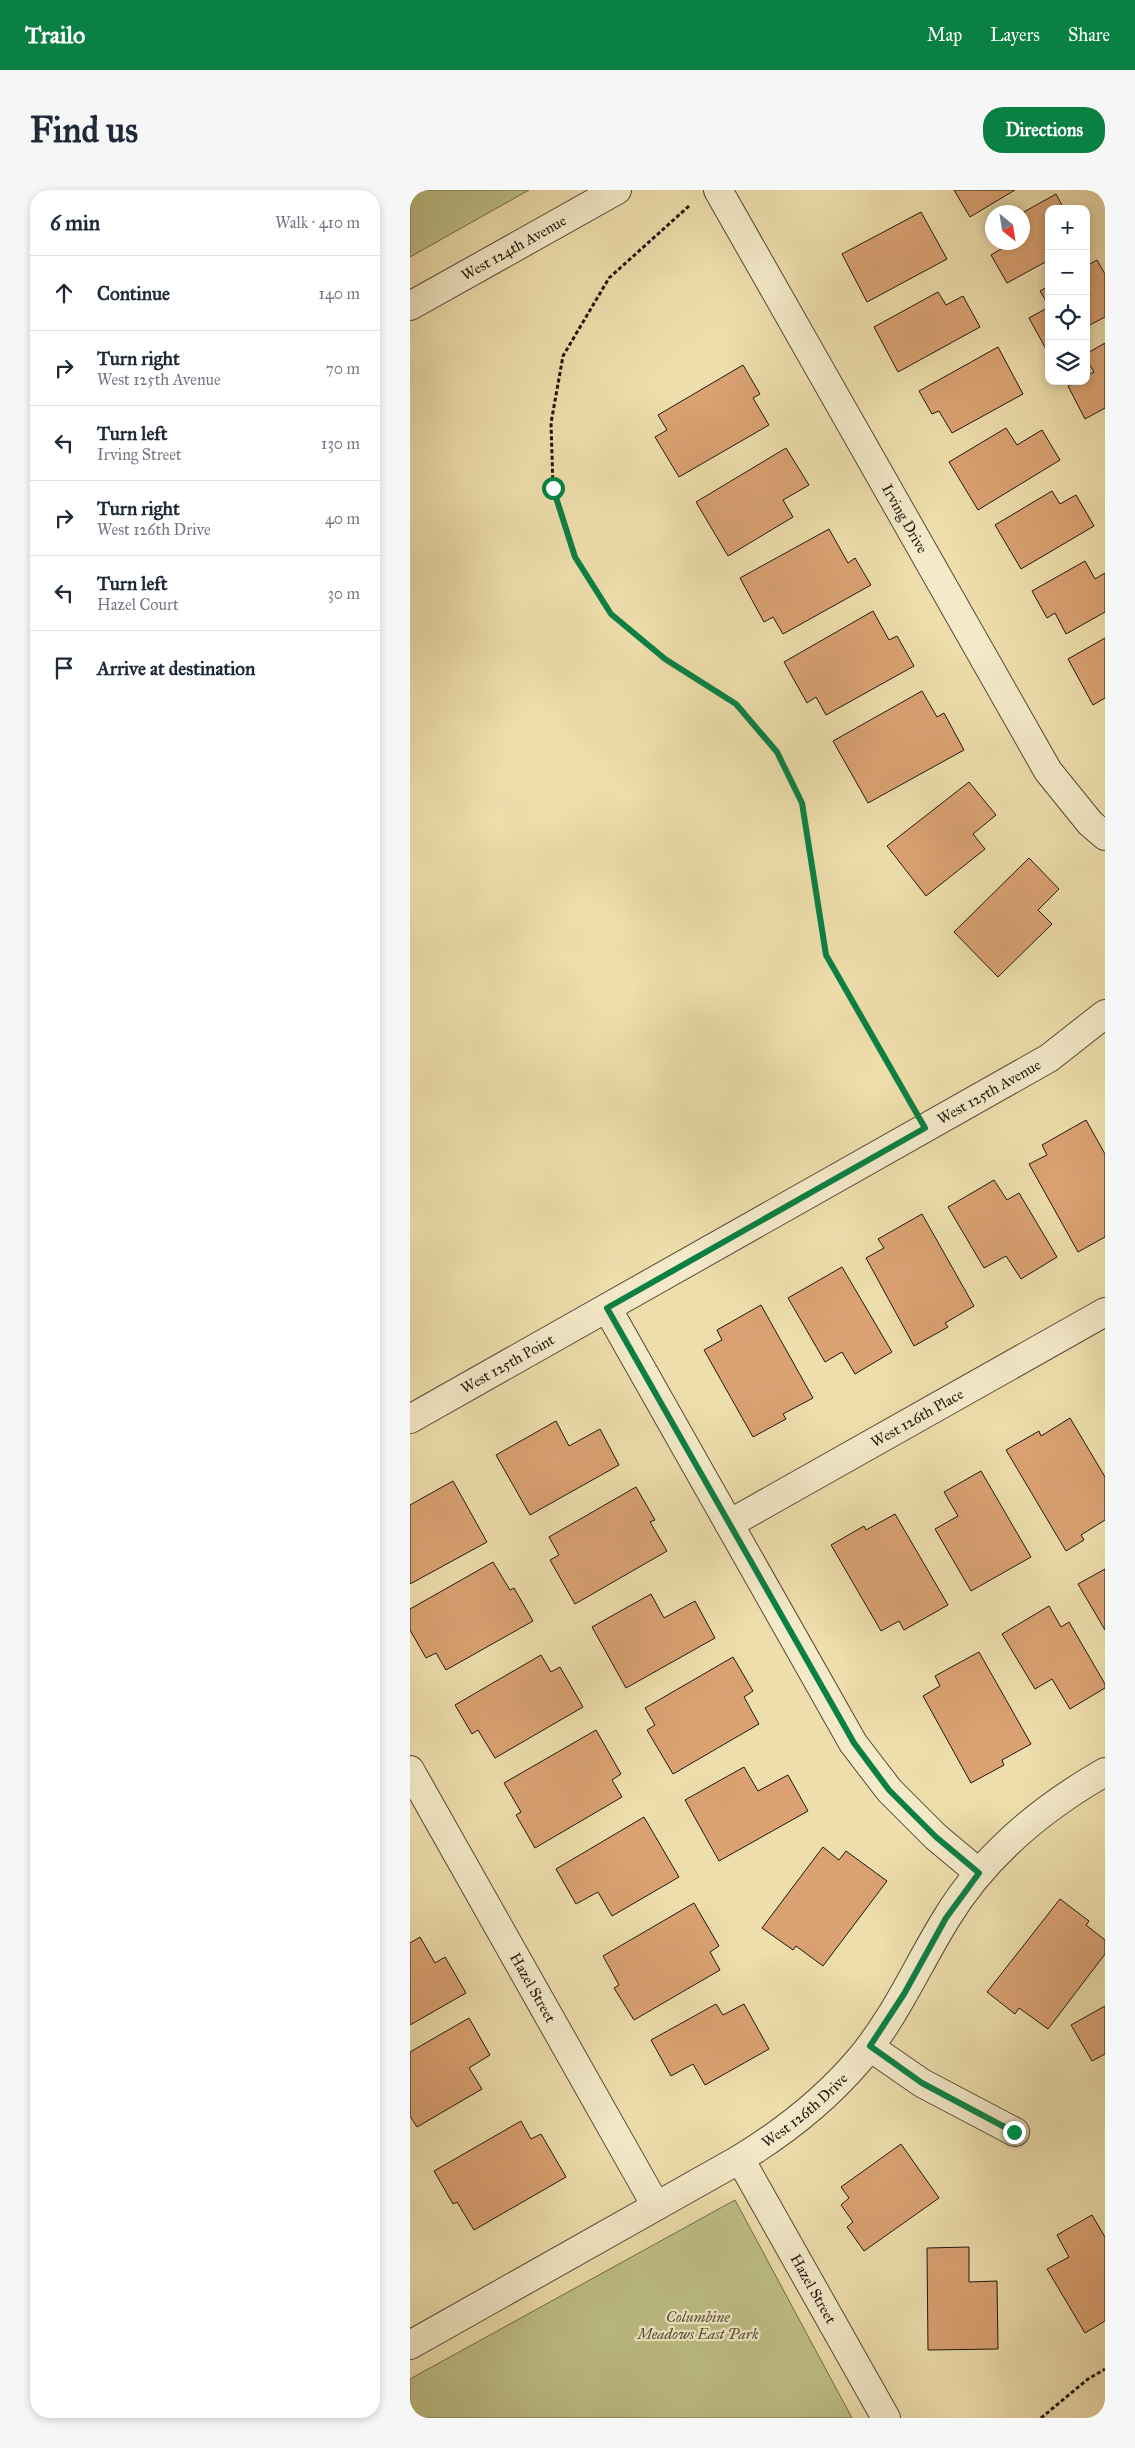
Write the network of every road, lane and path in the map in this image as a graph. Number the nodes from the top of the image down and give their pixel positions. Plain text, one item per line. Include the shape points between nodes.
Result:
1 (616, 190) edge
2 (718, 190) edge
3 (692, 202) dead end
4 (410, 306) edge
5 (1105, 836) edge
6 (1105, 1014) edge
7 (925, 1128) junction
8 (607, 1308) junction
9 (1105, 1312) edge
10 (410, 1419) edge
11 (729, 1524) junction
12 (410, 1770) edge
13 (1105, 1772) edge
14 (979, 1873) junction
15 (870, 2046) junction
16 (1014, 2132) dead end
17 (740, 2159) junction
18 (656, 2206) junction
19 (410, 2345) edge
20 (1105, 2369) edge
21 (886, 2418) edge
22 (1041, 2418) edge

1 - 4 street, West 124th Avenue
2 - 5 street, Irving Drive via 1048,771 1090,823
3 - 7 path via 609,278 563,356 551,423 553,488 575,557 611,614 665,659 736,704 777,752 802,803 826,955
6 - 7 street, West 125th Avenue via 1048,1058
7 - 8 street, West 125th Avenue
8 - 10 street, West 125th Point
8 - 11 street
9 - 11 street, West 126th Place
11 - 14 street via 854,1743 889,1790 936,1837
12 - 18 street, Hazel Street
13 - 14 street, West 126th Drive via 1069,1792 1017,1833
14 - 15 street, West 126th Drive via 946,1918 904,1994
15 - 16 street via 922,2083
15 - 17 street, West 126th Drive via 817,2104
17 - 18 street, West 126th Drive
17 - 21 street, Hazel Street
18 - 19 street, West 126th Drive
20 - 22 path

